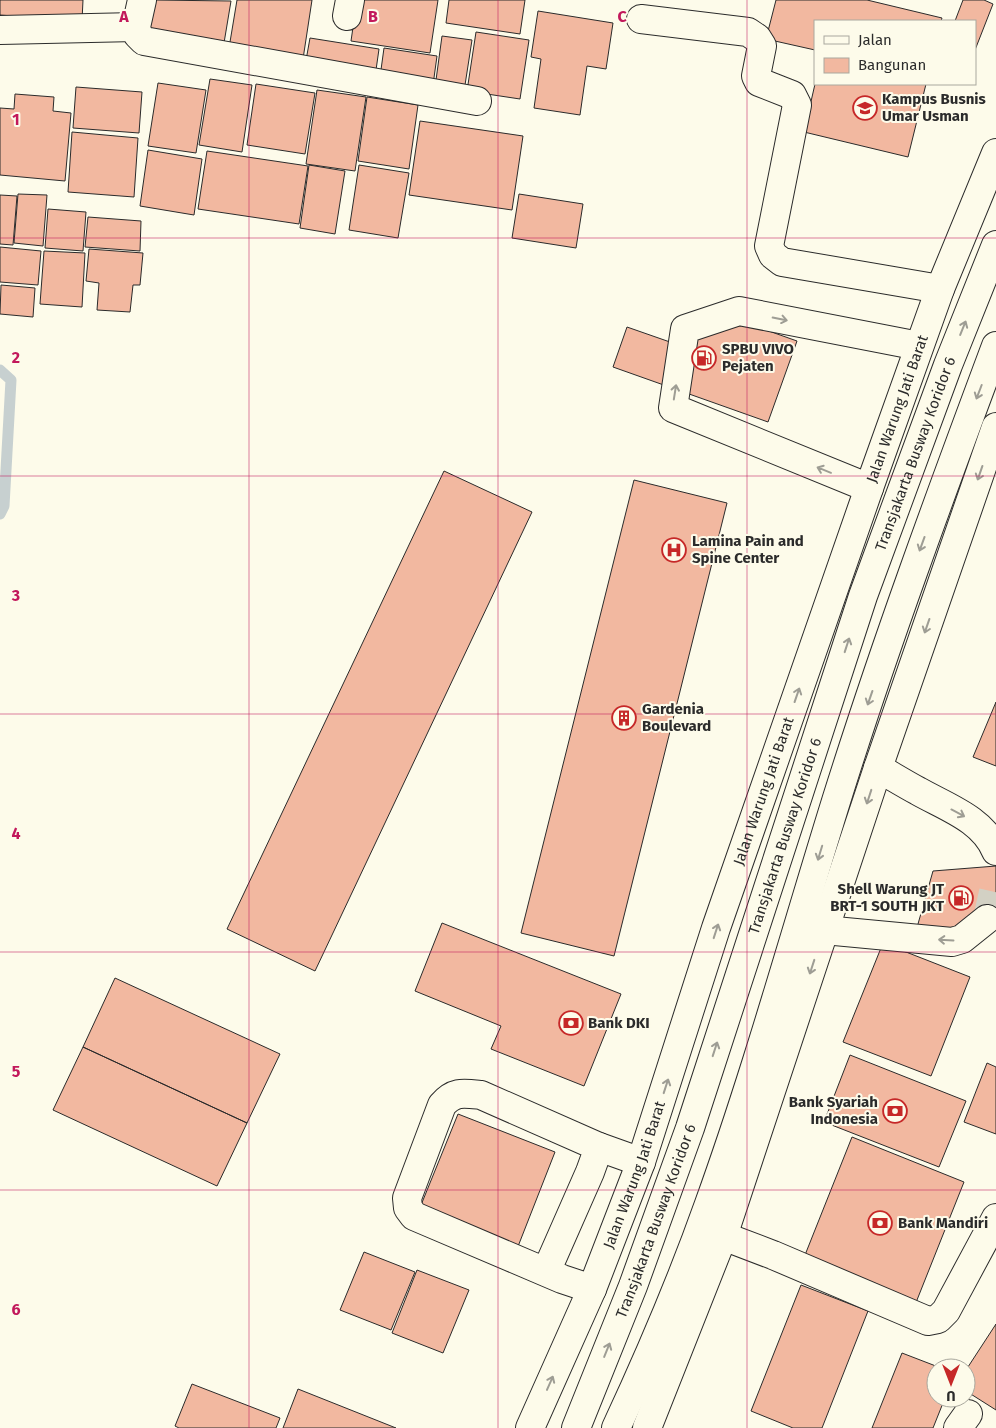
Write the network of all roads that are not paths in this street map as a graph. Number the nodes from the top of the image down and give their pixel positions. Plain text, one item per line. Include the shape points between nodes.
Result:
1 (142, 0) edge
2 (641, 19) dead end
3 (0, 30) edge
4 (140, 34) junction
5 (477, 101) dead end
6 (996, 153) edge
7 (996, 245) edge
8 (940, 289) junction
9 (919, 346) junction
10 (996, 346) edge
11 (996, 427) edge
12 (869, 488) junction
13 (878, 768) junction
14 (996, 851) edge
15 (987, 919) tunnel mouth
16 (824, 930) junction
17 (598, 1147) junction
18 (641, 1162) junction
19 (996, 1218) edge
20 (723, 1236) junction
21 (546, 1272) junction
22 (592, 1289) junction
23 (650, 1427) edge
24 (530, 1428) edge
25 (576, 1428) edge
26 (616, 1428) edge

1 - 4 main road
2 - 8 main road via 748,32 762,46 756,76 759,82 792,96 798,105 769,246 773,255 782,262
3 - 4 main road
4 - 5 main road
6 - 8 main road, Jalan Warung Jati Barat
25 -> 7 main road, Transjakarta Busway Koridor 6 via 633,1286 690,1128 863,596
8 - 9 main road, Jalan Warung Jati Barat
9 - 12 main road, Jalan Warung Jati Barat
12 -> 9 main road via 672,408 685,329 739,311
10 -> 26 main road via 922,545 835,803 708,1206
11 -> 13 main road
18 -> 12 main road, Jalan Warung Jati Barat via 716,928
13 -> 14 main road via 972,820 992,841
13 -> 16 main road
15 -> 16 main road via 962,939 952,942
16 -> 20 main road
17 - 18 main road
17 - 21 main road
17 - 21 main road via 481,1095 465,1093 450,1096 442,1105 407,1198 408,1208 414,1216
18 - 22 main road, Jalan Warung Jati Barat
19 - 20 main road via 946,1311 938,1319 928,1321
20 - 23 main road
21 - 22 main road
24 -> 22 main road, Jalan Warung Jati Barat

